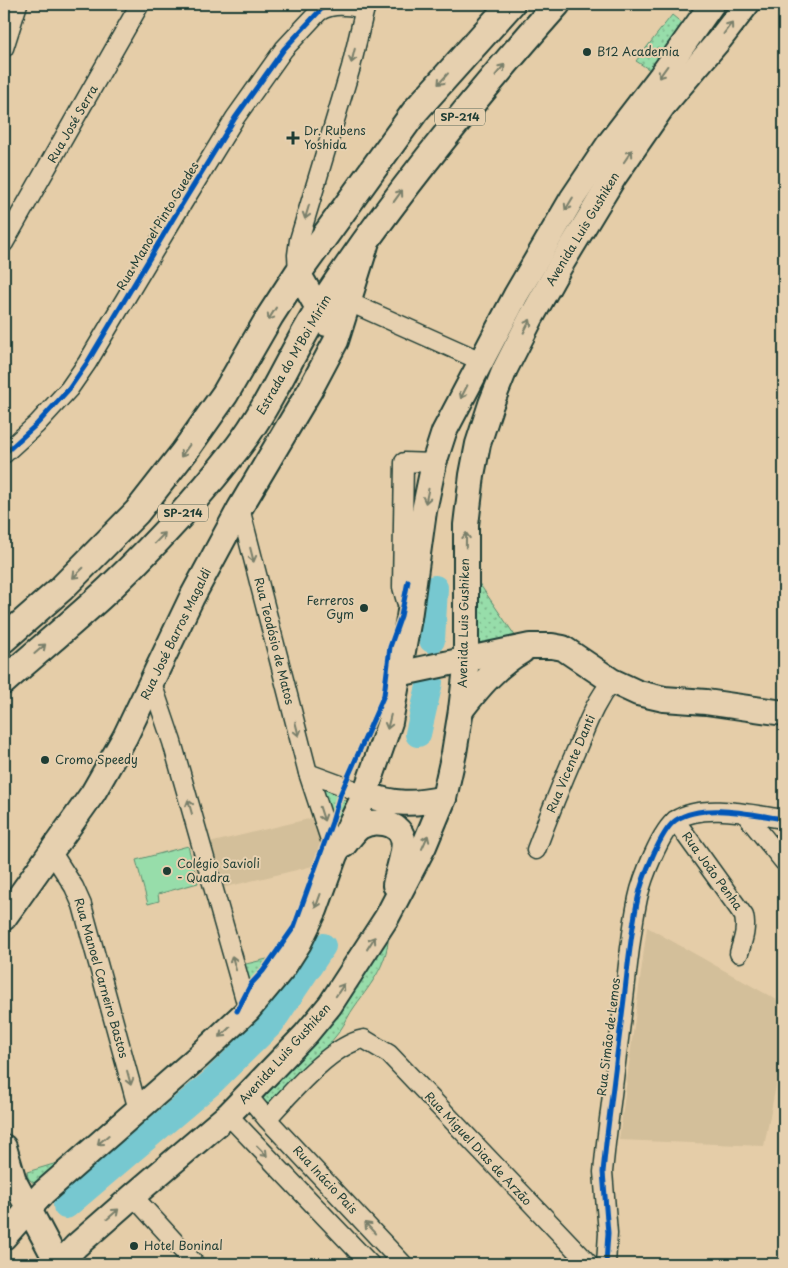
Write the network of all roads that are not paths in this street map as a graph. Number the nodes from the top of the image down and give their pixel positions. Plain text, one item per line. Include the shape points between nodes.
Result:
1 (18, 4) edge
2 (140, 4) edge
3 (511, 4) edge
4 (557, 4) edge
5 (712, 4) edge
6 (747, 4) edge
7 (365, 6) edge
8 (323, 7) edge
9 (4, 48) edge
10 (369, 235) junction
11 (4, 242) edge
12 (298, 273) junction
13 (349, 302) junction
14 (319, 308) junction
15 (336, 341) junction
16 (480, 364) junction
17 (4, 454) edge
18 (240, 508) junction
19 (4, 639) edge
20 (530, 646) junction
21 (466, 659) junction
22 (398, 674) junction
23 (4, 681) edge
24 (612, 681) junction
25 (152, 683) junction
26 (461, 710) junction
27 (784, 713) edge
28 (308, 774) junction
29 (365, 794) junction
30 (444, 798) junction
31 (746, 815) junction
32 (784, 819) edge
33 (675, 820) junction
34 (536, 850) dead end
35 (51, 851) junction
36 (335, 855) junction
37 (784, 862) edge
38 (387, 917) junction
39 (4, 918) edge
40 (739, 953) dead end
41 (248, 1010) junction
42 (248, 1096) junction
43 (138, 1110) junction
44 (228, 1115) junction
45 (267, 1119) junction
46 (4, 1147) edge
47 (133, 1196) junction
48 (27, 1209) junction
49 (4, 1237) edge
50 (58, 1264) edge
51 (195, 1264) edge
52 (370, 1264) edge
53 (403, 1264) edge
54 (589, 1264) edge
55 (606, 1264) edge

1 - 9 street
2 - 11 street, Rua José Serra
3 -> 12 main road, SP-214 via 416,110
10 -> 4 main road, Estrada do M'Boi Mirim / SP-214 via 444,136
5 -> 16 main road, Avenida Luis Gushiken via 572,199
21 -> 6 main road, Avenida Luis Gushiken via 466,525 472,476 478,444 505,369 560,266 614,178 663,106
7 - 8 street, Rua Manoel Pinto Guedes
7 -> 12 street via 351,67 299,240
8 - 17 street, Rua Manoel Pinto Guedes via 284,49 235,118 87,364 37,424
10 - 13 main road, Rua José Barros Magaldi
10 - 14 main road, Estrada do M'Boi Mirim / SP-214
12 - 14 main road
12 -> 19 main road, SP-214 via 224,394 137,512 61,589
13 - 15 main road, Rua José Barros Magaldi
13 - 16 street via 472,357
14 - 15 main road
23 -> 14 main road, Estrada do M'Boi Mirim / SP-214 via 110,588 200,493 240,445
15 - 18 main road, Rua José Barros Magaldi
16 -> 22 main road, Avenida Luis Gushiken via 444,432 434,462
18 - 25 main road, Rua José Barros Magaldi via 192,597
18 -> 28 street, Rua Teodósio de Matos
20 - 21 main road
20 - 24 main road via 563,648
20 - 26 main road via 486,679
21 - 22 main road
21 - 26 main road, Avenida Luis Gushiken
22 -> 29 main road, Avenida Luis Gushiken via 390,722
24 - 27 main road via 638,693 664,699
24 - 34 street, Rua Vicente Danti via 591,714
25 - 35 main road, Rua José Barros Magaldi via 93,794
41 -> 25 street via 172,742
26 - 30 main road, Avenida Luis Gushiken
28 - 29 street
28 -> 36 street, Rua Teodósio de Matos
29 - 30 main road via 410,804
29 - 36 main road, Avenida Luis Gushiken
38 -> 30 main road, Avenida Luis Gushiken via 424,846
31 - 32 street
31 - 33 street via 702,811
31 - 37 street
33 - 40 street, Rua João Penha via 744,916 745,935
33 - 55 street, Rua Simão de Lemos via 650,862 638,896 603,1172 608,1233
35 - 39 main road, Rua José Barros Magaldi
35 -> 43 street, Rua Manoel Carneiro Bastos via 82,905
36 - 38 main road via 360,828 370,823 394,826 402,836 403,848
36 -> 41 main road, Avenida Luis Gushiken via 299,943
42 -> 38 main road, Avenida Luis Gushiken via 330,1005
41 -> 43 main road, Avenida Luis Gushiken
42 - 44 main road, Avenida Luis Gushiken
42 - 45 street, Rua Inácio Pais
43 -> 48 main road, Avenida Luis Gushiken
44 - 47 main road, Avenida Luis Gushiken
44 -> 52 street, Rua Inácio Pais
53 -> 45 street, Rua Inácio Pais
45 - 54 street, Rua Miguel Dias de Arzão via 324,1061 344,1046 364,1039 389,1054
46 - 48 main road
50 -> 47 main road, Avenida Luis Gushiken
47 - 51 street
48 - 49 main road, Avenida Luis Gushiken
48 - 50 main road

